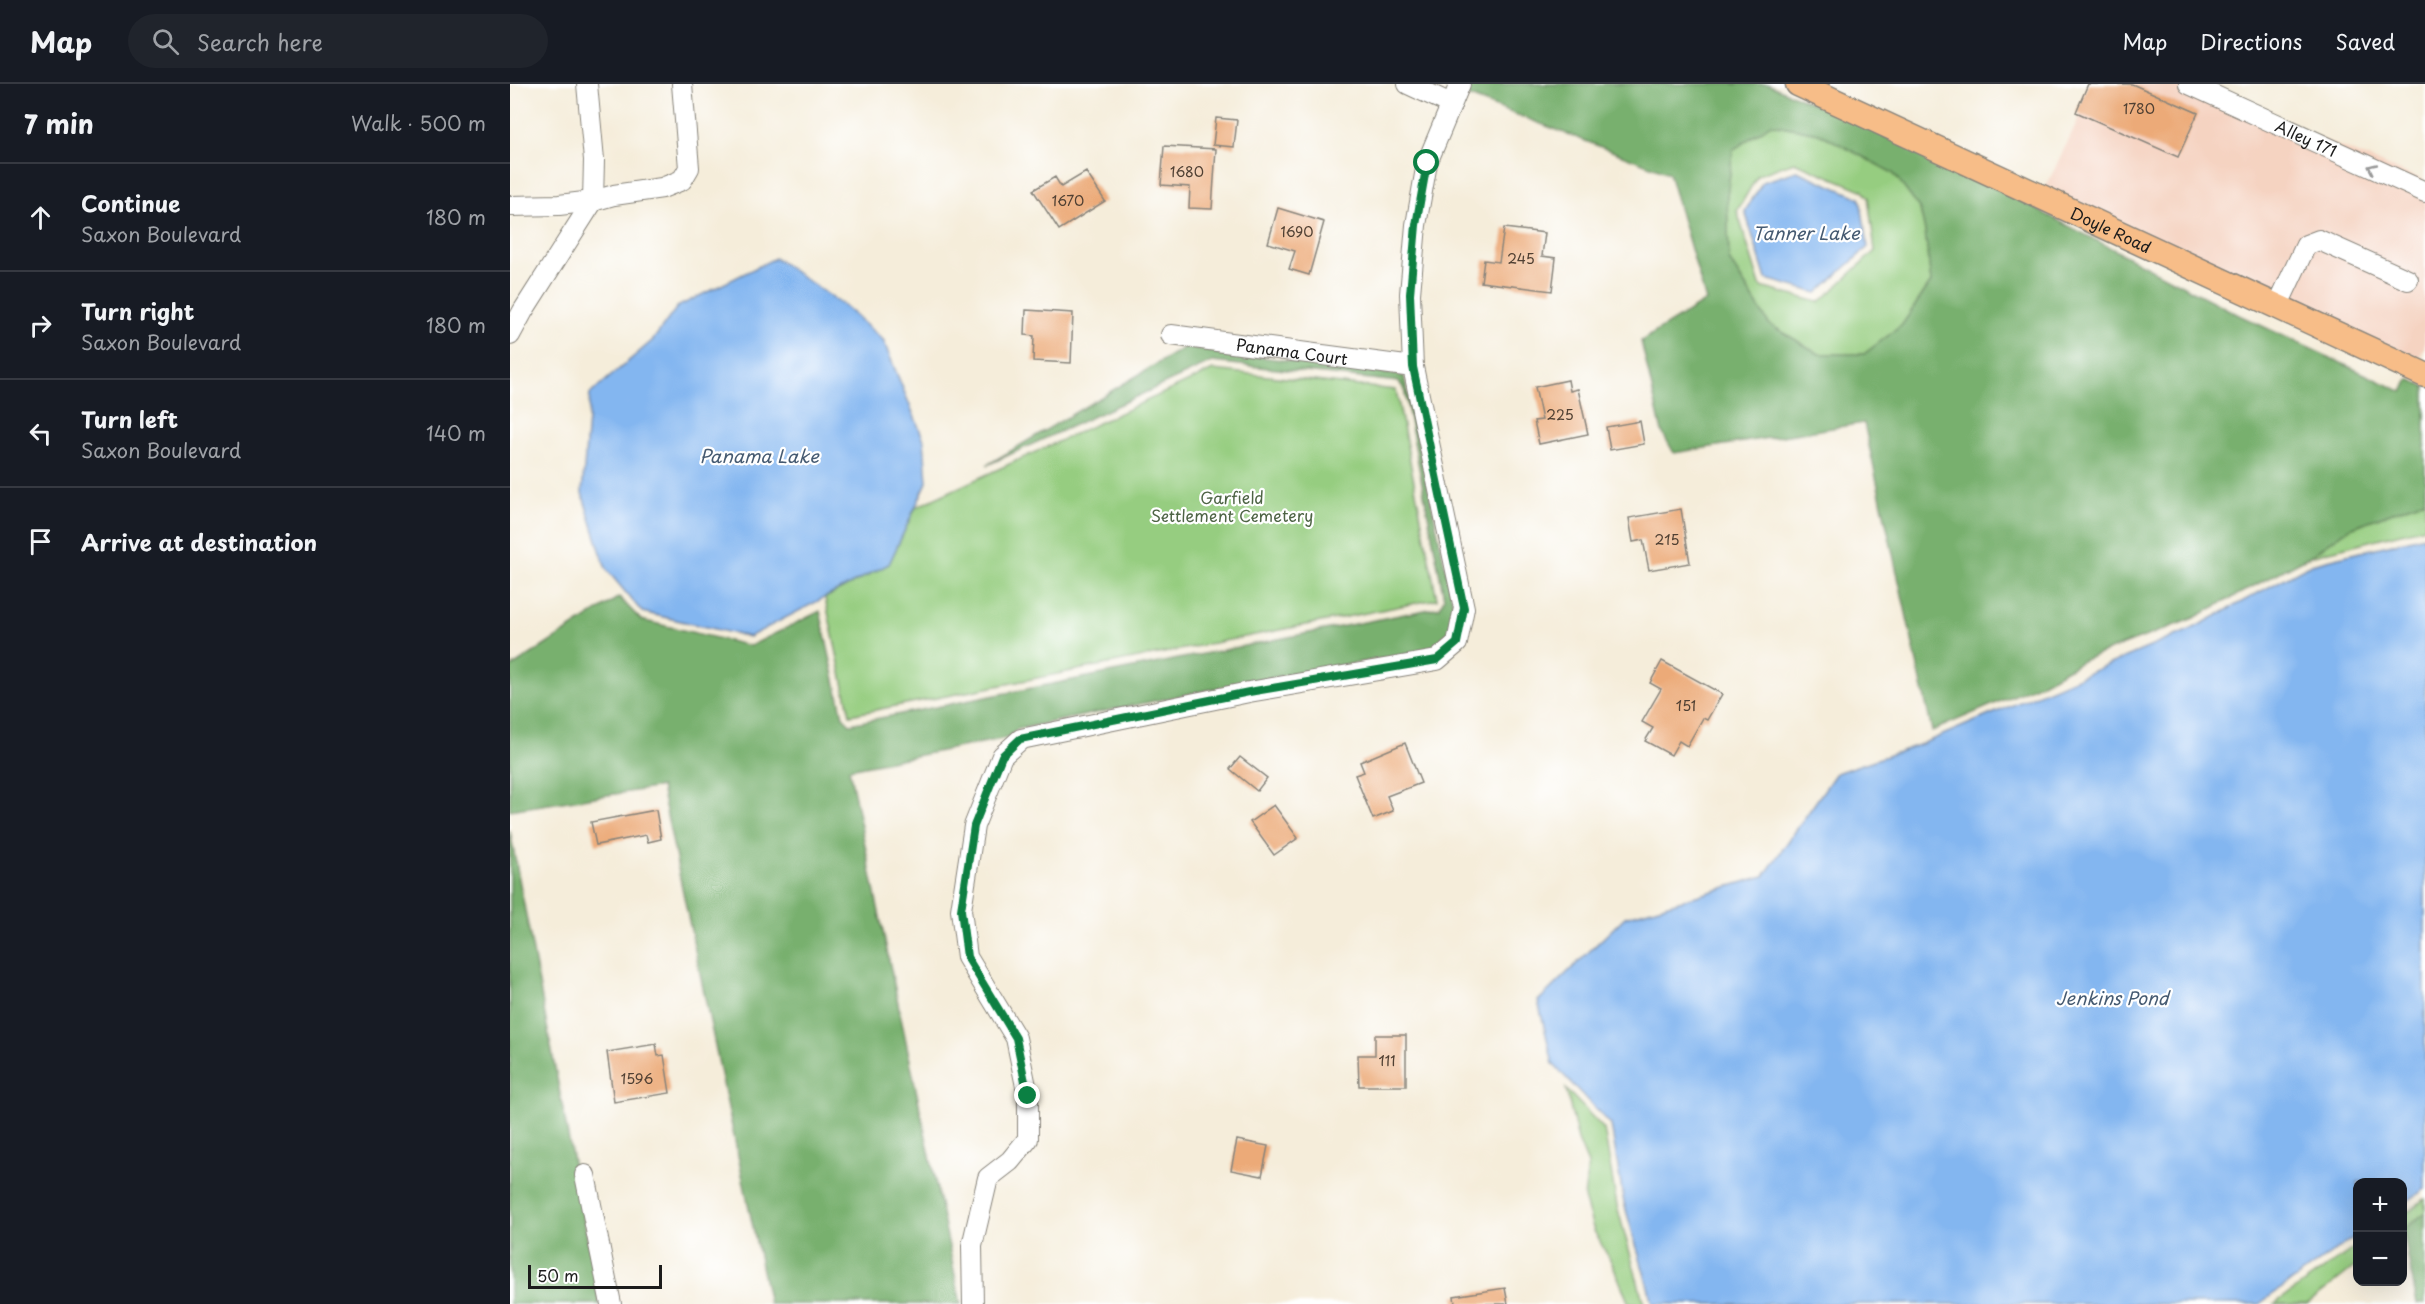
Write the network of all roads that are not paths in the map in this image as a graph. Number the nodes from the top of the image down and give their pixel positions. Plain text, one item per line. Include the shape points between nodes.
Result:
1 (587, 84) edge
2 (682, 84) edge
3 (1408, 84) edge
4 (1460, 84) edge
5 (1798, 84) edge
6 (2188, 84) edge
7 (1451, 104) junction
8 (2425, 192) edge
9 (593, 201) junction
10 (510, 206) edge
11 (2408, 280) dead end
12 (2277, 307) junction
13 (510, 335) edge
14 (1171, 335) dead end
15 (1413, 367) junction
16 (2425, 375) edge
17 (585, 1175) dead end
18 (611, 1304) edge
19 (973, 1304) edge

1 - 9 street via 594,160
2 - 9 street via 690,168 682,180 662,188
3 - 7 street
4 - 7 street
5 - 12 main road, Doyle Road
8 -> 6 street, Alley 171
7 - 15 street via 1427,163 1416,225 1410,294
9 - 10 street
9 - 13 street
11 - 12 street via 2319,240 2306,245
12 - 16 main road, Doyle Road
14 - 15 street, Panama Court
15 - 19 street via 1464,608 1457,643 1437,660 1249,692 1020,739 1002,756 974,826 961,910 967,957 1016,1038 1028,1096 1028,1139 1010,1161 988,1178 972,1246
17 - 18 street

